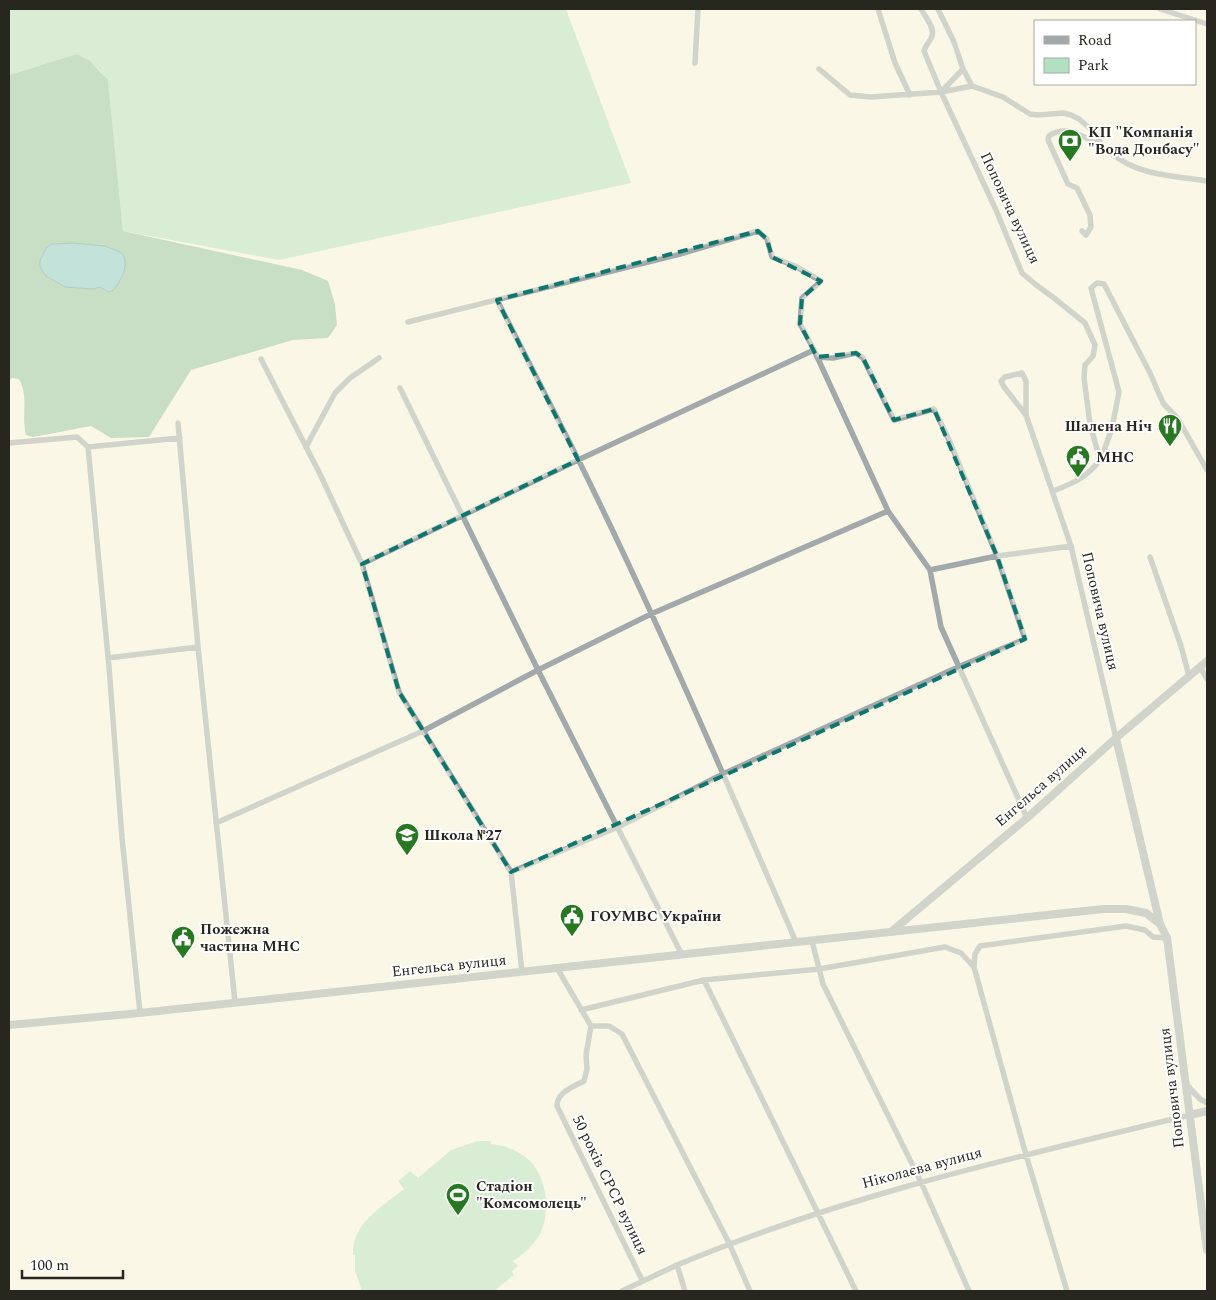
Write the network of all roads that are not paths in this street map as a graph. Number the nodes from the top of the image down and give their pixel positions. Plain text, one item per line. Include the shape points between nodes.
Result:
1 (698, 9) edge
2 (878, 9) edge
3 (921, 9) edge
4 (938, 9) edge
5 (1160, 9) edge
6 (1194, 20) edge
7 (695, 63) dead end
8 (819, 69) dead end
9 (963, 69) junction
10 (972, 86) junction
11 (941, 92) junction
12 (910, 95) junction
13 (1105, 150) junction
14 (1207, 181) edge
15 (1082, 230) dead end
16 (497, 300) junction
17 (408, 322) dead end
18 (814, 350) junction
19 (818, 357) junction
20 (379, 358) dead end
21 (261, 359) dead end
22 (400, 388) dead end
23 (1026, 415) junction
24 (178, 423) dead end
25 (180, 438) junction
26 (9, 443) edge
27 (88, 447) junction
28 (306, 447) junction
29 (578, 460) junction
30 (1100, 460) junction
31 (1207, 470) edge
32 (1053, 491) junction
33 (888, 511) junction
34 (463, 515) junction
35 (1071, 546) junction
36 (997, 556) junction
37 (1150, 557) dead end
38 (362, 564) junction
39 (930, 570) junction
40 (651, 614) junction
41 (198, 648) junction
42 (108, 658) junction
43 (1207, 661) edge
44 (958, 667) junction
45 (1200, 667) junction
46 (538, 670) junction
47 (1189, 676) junction
48 (1207, 679) edge
49 (423, 731) junction
50 (1116, 738) junction
51 (723, 774) junction
52 (1027, 818) junction
53 (216, 823) junction
54 (618, 827) junction
55 (511, 872) junction
56 (1160, 924) junction
57 (892, 931) junction
58 (1167, 938) junction
59 (812, 941) junction
60 (796, 942) junction
61 (682, 955) junction
62 (974, 967) junction
63 (557, 968) junction
64 (819, 969) junction
65 (522, 972) junction
66 (704, 980) junction
67 (235, 1002) junction
68 (581, 1010) junction
69 (140, 1013) junction
70 (9, 1025) edge
71 (591, 1026) junction
72 (1185, 1083) junction
73 (1207, 1104) edge
74 (1207, 1111) edge
75 (1190, 1115) junction
76 (1026, 1155) junction
77 (921, 1182) junction
78 (818, 1212) junction
79 (729, 1243) junction
80 (1207, 1250) edge
81 (677, 1265) junction
82 (642, 1280) junction
83 (622, 1291) edge
84 (685, 1291) edge
85 (750, 1291) edge
86 (856, 1291) edge
87 (969, 1291) edge
88 (1067, 1291) edge

1 - 7 street
2 - 12 street
3 - 11 street, Поповича вулиця via 932,29 924,51
4 - 9 street
5 - 6 street
8 - 12 street via 850,95
9 - 10 street
9 - 11 street
10 - 11 street
10 - 13 street via 1003,98 1030,114 1071,115 1093,131
11 - 12 street
11 - 30 street, Поповича вулиця via 1022,273 1085,323 1092,337 1095,345 1093,356 1085,365 1084,378 1090,424
13 - 14 street via 1131,165 1155,173
13 - 15 street via 1074,132 1058,132 1048,140 1068,184 1077,188 1090,215 1091,227 1086,236
16 - 17 street
16 - 18 street via 758,231 767,239 772,257 821,281 802,298 800,324
16 - 29 street
18 - 19 street
18 - 29 street
19 - 33 street
19 - 36 street via 833,358 856,353 863,358 894,420 934,409
20 - 28 street via 335,393
21 - 28 street
22 - 34 street
23 - 23 street, Поповича вулиця via 1026,381 1022,373 1005,377 1002,381 1004,387
23 - 32 street, Поповича вулиця
24 - 25 street
25 - 27 street
25 - 41 street
26 - 27 street via 77,437
27 - 42 street
28 - 38 street
29 - 34 street
29 - 40 street
30 - 31 street via 1112,428 1119,392 1092,288 1097,283 1104,284 1163,403 1178,418
30 - 32 street via 1092,471 1076,482
32 - 35 street, Поповича вулиця
33 - 39 street
33 - 40 street
34 - 38 street
34 - 46 street
35 - 36 street
35 - 50 street, Поповича вулиця
36 - 39 street
36 - 44 street via 1024,639
37 - 47 street
38 - 49 street via 399,692
39 - 44 street via 940,627
40 - 46 street
40 - 51 street
41 - 42 street
41 - 53 street
42 - 69 street
43 - 45 street, Енгельса вулиця
44 - 51 street
44 - 52 street
45 - 47 street, Енгельса вулиця
45 - 48 street
46 - 49 street
46 - 54 street
47 - 50 street, Енгельса вулиця
49 - 53 street
49 - 55 street
50 - 52 street, Енгельса вулиця
50 - 56 street, Поповича вулиця
51 - 54 street
51 - 60 street
52 - 57 street, Енгельса вулиця
53 - 67 street
54 - 55 street
54 - 61 street
55 - 65 street
56 - 57 street, Енгельса вулиця via 1146,913 1103,909
56 - 58 street, Поповича вулиця
57 - 59 street, Енгельса вулиця
58 - 62 street via 1153,937 1144,930 1126,926 980,946 975,954
58 - 72 street, Поповича вулиця
59 - 60 street, Енгельса вулиця
59 - 64 street
60 - 61 street, Енгельса вулиця
61 - 63 street, Енгельса вулиця
62 - 64 street via 961,954 945,947
62 - 76 street
63 - 65 street, Енгельса вулиця
63 - 68 street
64 - 66 street
64 - 77 street via 823,984
65 - 67 street, Енгельса вулиця
66 - 68 street
66 - 78 street
67 - 69 street, Енгельса вулиця
68 - 71 street
69 - 70 street, Енгельса вулиця
71 - 79 street via 609,1026 622,1034
71 - 82 street, 50 років СРСР вулиця via 584,1082 561,1094 557,1106
72 - 73 street
72 - 75 street, Поповича вулиця
74 - 75 street, Ніколаєва вулиця
75 - 76 street, Ніколаєва вулиця
75 - 80 street, Поповича вулиця
76 - 77 street, Ніколаєва вулиця
76 - 88 street
77 - 78 street, Ніколаєва вулиця
77 - 87 street
78 - 79 street, Ніколаєва вулиця
78 - 86 street
79 - 81 street, Ніколаєва вулиця
79 - 85 street
81 - 82 street, Ніколаєва вулиця
81 - 84 street
82 - 83 street, Ніколаєва вулиця

